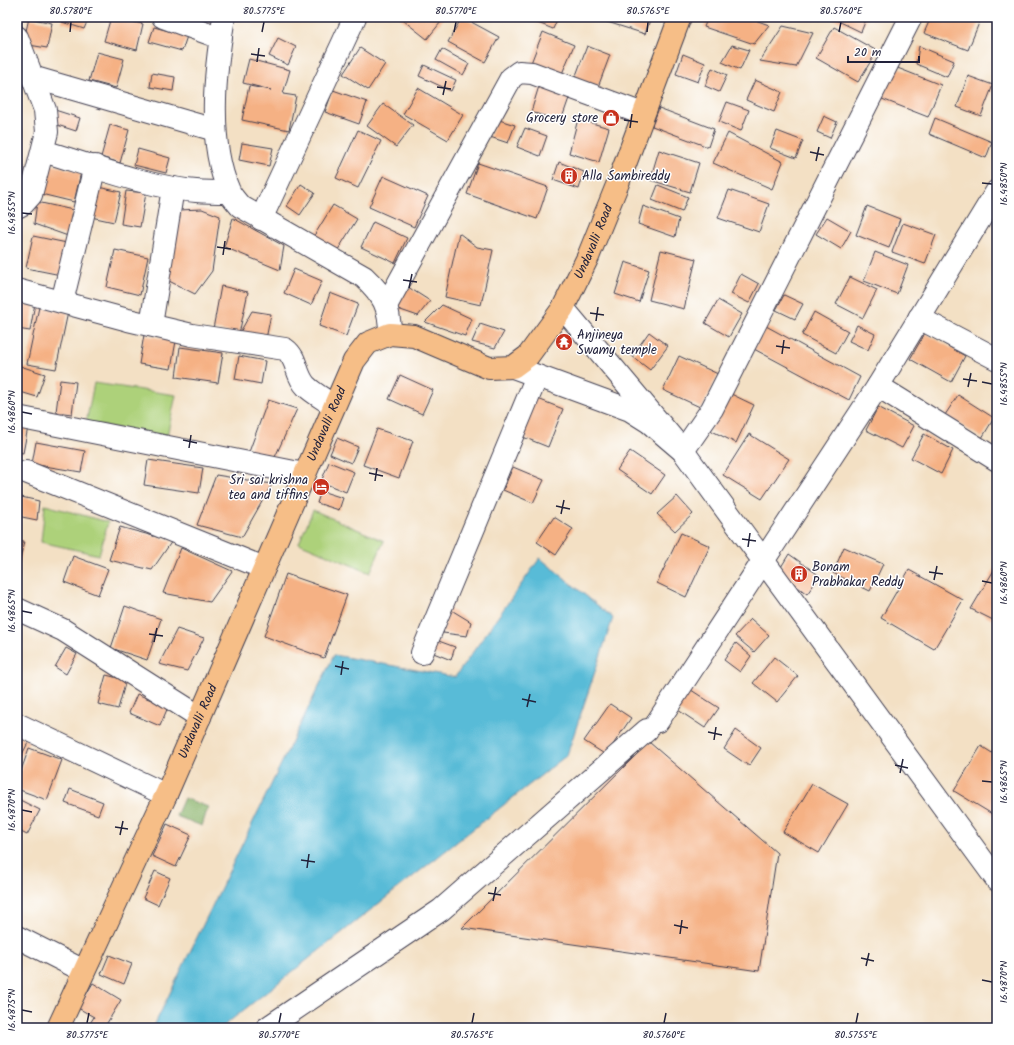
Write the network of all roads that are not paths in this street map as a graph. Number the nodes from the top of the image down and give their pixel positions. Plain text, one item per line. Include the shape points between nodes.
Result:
1 (163, 17) edge
2 (224, 17) edge
3 (355, 17) edge
4 (680, 17) edge
5 (911, 17) edge
6 (17, 37) edge
7 (220, 38) junction
8 (32, 76) junction
9 (643, 114) junction
10 (215, 130) junction
11 (43, 151) junction
12 (94, 166) junction
13 (173, 188) junction
14 (997, 191) edge
15 (229, 192) junction
16 (17, 207) edge
17 (261, 219) junction
18 (17, 290) edge
19 (62, 302) junction
20 (387, 304) junction
21 (562, 308) junction
22 (919, 318) junction
23 (151, 325) junction
24 (390, 334) junction
25 (997, 358) edge
26 (513, 367) junction
27 (537, 376) junction
28 (878, 386) junction
29 (334, 406) junction
30 (17, 418) edge
31 (682, 452) junction
32 (997, 460) edge
33 (26, 472) dead end
34 (304, 474) junction
35 (762, 560) junction
36 (264, 568) junction
37 (17, 609) edge
38 (422, 653) dead end
39 (200, 717) junction
40 (17, 724) edge
41 (166, 795) junction
42 (997, 880) edge
43 (17, 937) edge
44 (84, 971) junction
45 (58, 1028) edge
46 (267, 1028) edge

1 - 7 street
2 - 7 street
3 - 17 street
4 - 9 main road, Undavalli Road
5 - 31 street via 712,409
6 - 8 street
7 - 10 street via 214,106
8 - 10 street
8 - 11 street via 45,110 47,132
9 - 20 street via 532,73 519,72 511,78
9 - 21 main road, Undavalli Road via 600,227
10 - 15 street
11 - 12 street
11 - 16 street via 30,195
12 - 13 street
12 - 19 street
13 - 15 street
13 - 23 street
14 - 22 street
15 - 17 street via 240,206
17 - 20 street via 364,277
18 - 19 street
19 - 23 street
20 - 24 street
21 - 26 main road, Undavalli Road via 528,356
21 - 31 street
22 - 25 street
22 - 28 street
23 - 29 street via 192,335 285,350 292,354 300,378 306,387
24 - 26 main road, Undavalli Road via 414,336 489,368
24 - 29 main road, Undavalli Road via 368,344 354,361
26 - 27 street
27 - 31 street via 630,410 649,422
27 - 38 street
28 - 32 street
28 - 35 street
29 - 34 main road, Undavalli Road
30 - 34 street
31 - 35 street
33 - 36 street
34 - 36 main road, Undavalli Road
35 - 42 street
35 - 46 street via 652,725 440,910
36 - 39 main road, Undavalli Road
37 - 39 street via 63,630
39 - 41 main road, Undavalli Road
40 - 41 street
41 - 44 main road, Undavalli Road
43 - 44 street
44 - 45 main road, Undavalli Road

